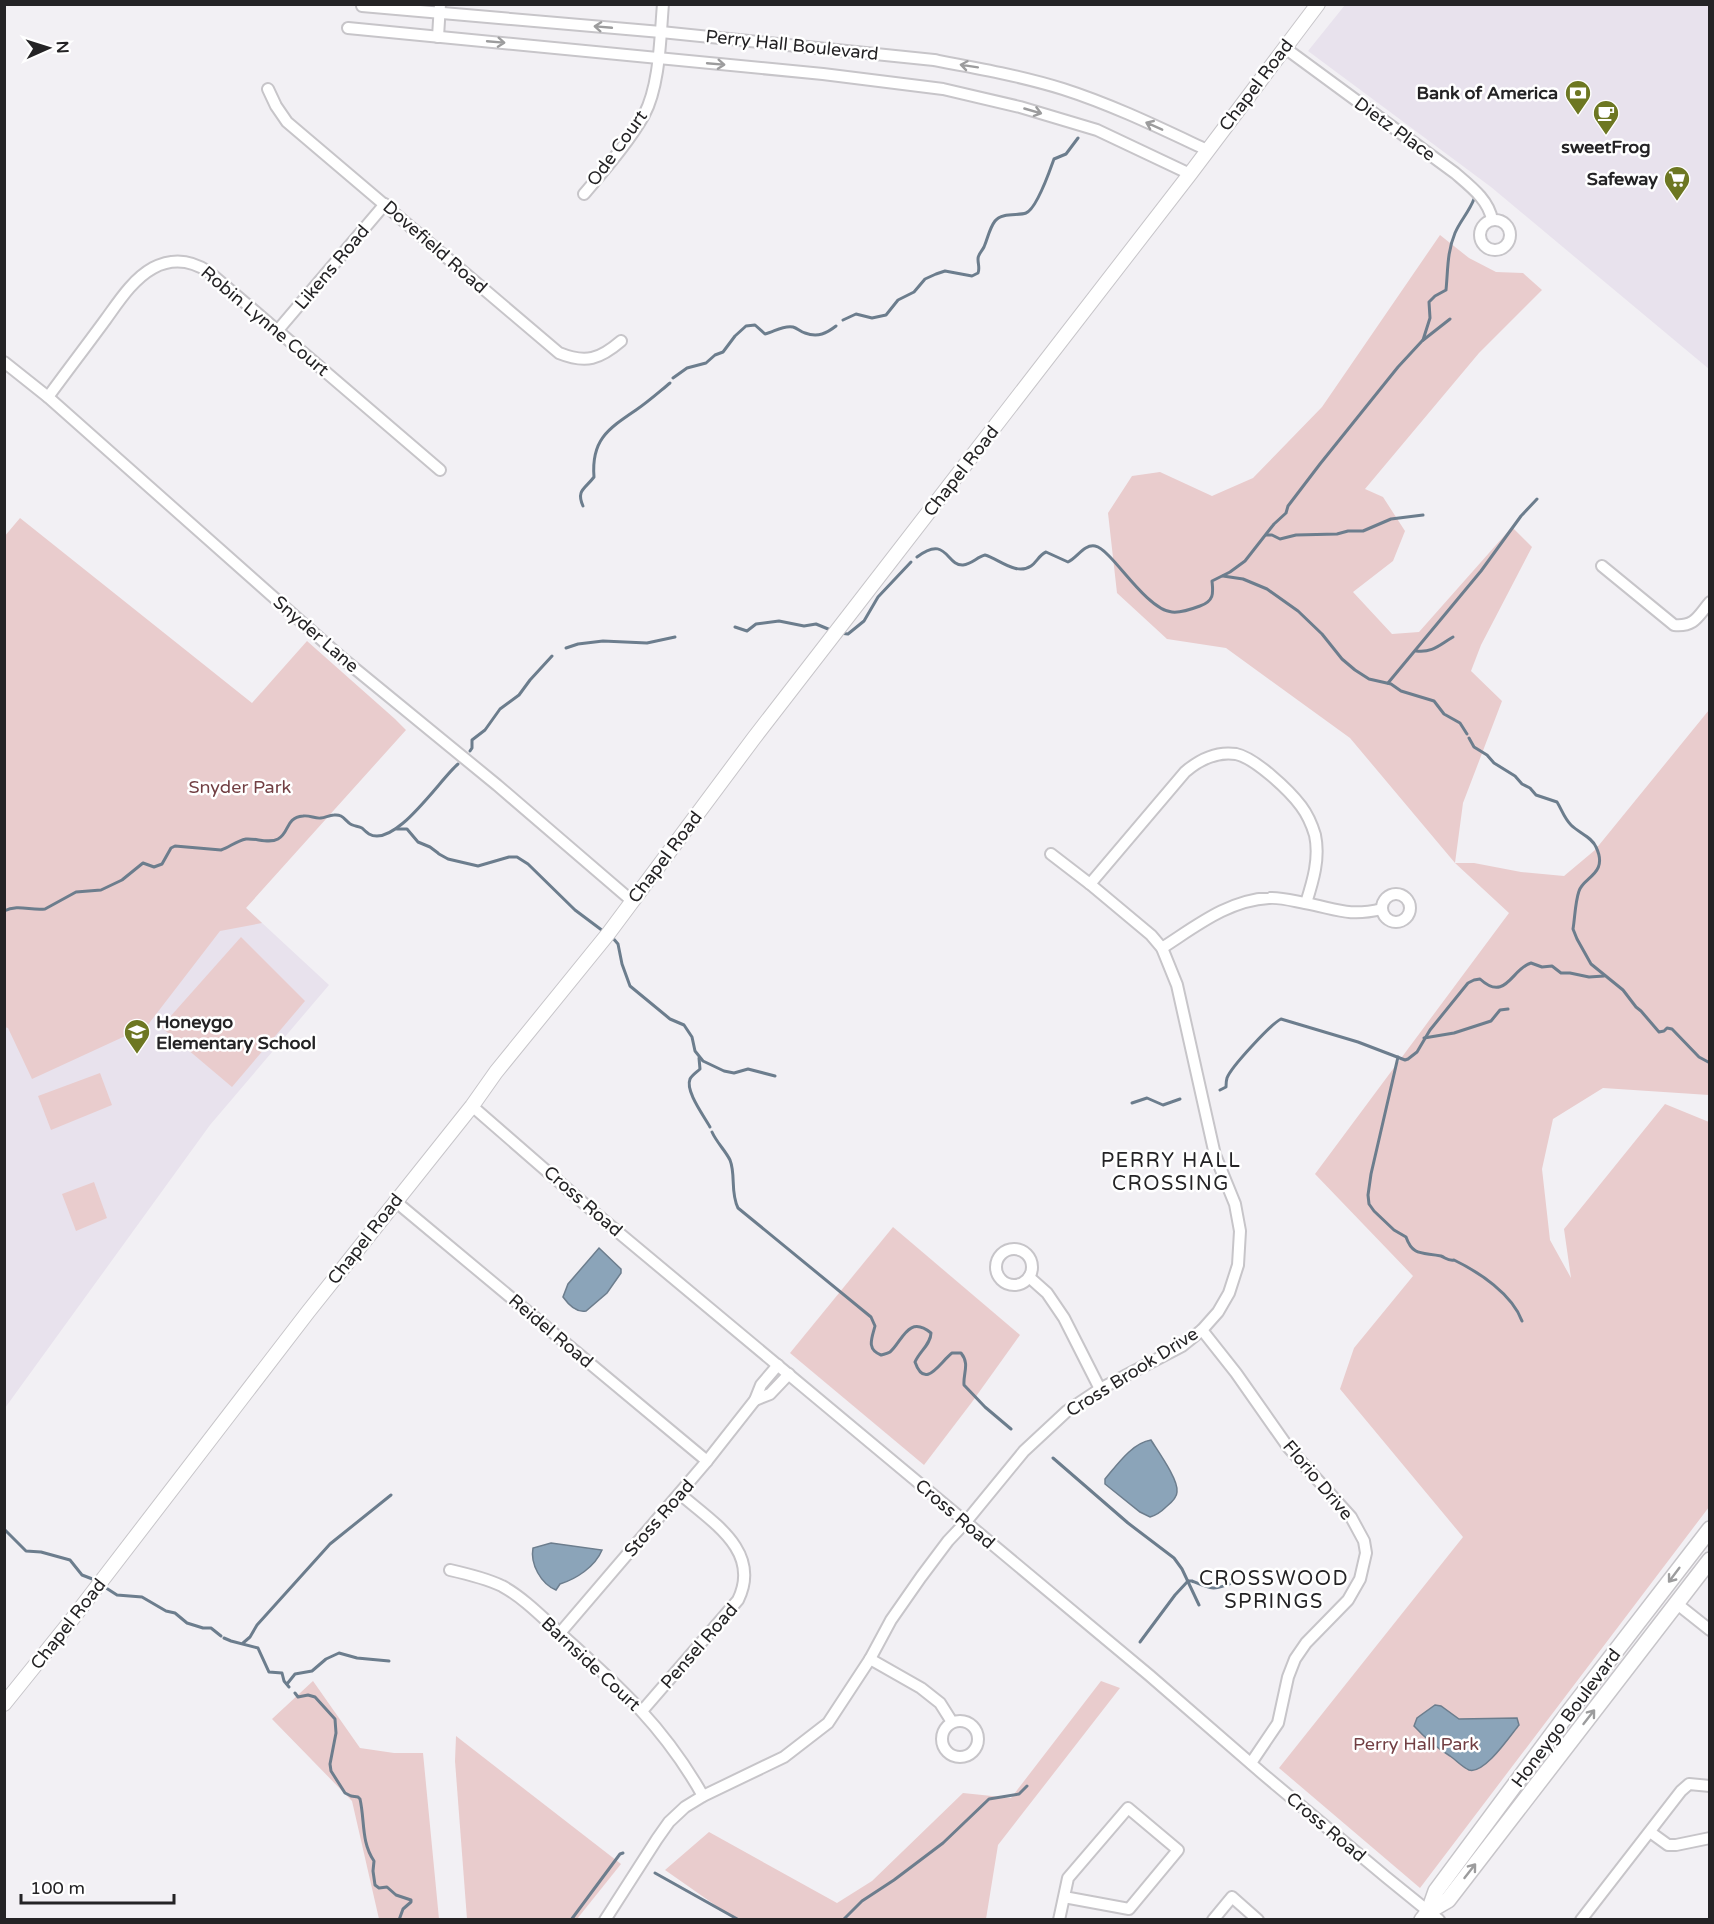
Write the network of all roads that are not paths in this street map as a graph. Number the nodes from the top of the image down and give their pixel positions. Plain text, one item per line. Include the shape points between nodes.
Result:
1 (663, 4) edge
2 (1318, 4) edge
3 (362, 6) edge
4 (440, 9) edge
5 (348, 28) dead end
6 (661, 32) junction
7 (438, 37) junction
8 (1285, 48) junction
9 (658, 58) junction
10 (268, 89) dead end
11 (1207, 150) junction
12 (1190, 174) junction
13 (584, 194) dead end
14 (385, 204) junction
15 (1492, 220) dead end
16 (278, 330) junction
17 (621, 341) dead end
18 (4, 362) edge
19 (48, 397) junction
20 (440, 470) dead end
21 (1602, 566) dead end
22 (1710, 602) edge
23 (1051, 854) dead end
24 (1090, 884) junction
25 (632, 901) junction
26 (1306, 903) junction
27 (1382, 909) dead end
28 (1162, 948) junction
29 (472, 1106) junction
30 (395, 1201) junction
31 (1029, 1277) dead end
32 (1202, 1330) junction
33 (778, 1365) junction
34 (789, 1374) junction
35 (1100, 1389) junction
36 (755, 1400) junction
37 (707, 1461) junction
38 (680, 1494) junction
39 (965, 1523) junction
40 (1710, 1529) edge
41 (1710, 1560) edge
42 (450, 1570) dead end
43 (1676, 1603) junction
44 (1710, 1630) edge
45 (560, 1633) junction
46 (870, 1659) junction
47 (4, 1704) edge
48 (642, 1711) junction
49 (952, 1722) dead end
50 (1251, 1763) junction
51 (1710, 1786) edge
52 (703, 1796) junction
53 (1650, 1832) junction
54 (1710, 1838) edge
55 (1064, 1897) junction
56 (1430, 1917) edge
57 (605, 1920) edge
58 (1059, 1920) edge
59 (1213, 1920) edge
60 (1258, 1920) edge
61 (1581, 1920) edge

1 - 6 street, Ode Court
2 - 8 street, Chapel Road
3 - 4 street, Perry Hall Boulevard
6 -> 4 street, Perry Hall Boulevard
4 - 7 street
5 - 7 street, Perry Hall Boulevard
6 - 9 street, Ode Court
11 -> 6 street, Perry Hall Boulevard via 1062,89 975,66
7 -> 9 street, Perry Hall Boulevard
8 - 11 street, Chapel Road
8 - 15 street, Dietz Place via 1455,173 1477,192 1491,210
9 -> 12 street, Perry Hall Boulevard via 944,89 1097,130
9 - 13 street, Ode Court via 644,114
10 - 14 street, Dovefield Road via 287,122
11 - 12 street, Chapel Road
12 - 25 street, Chapel Road
14 - 16 street, Likens Road
14 - 17 street, Dovefield Road via 560,353 572,358 598,357
16 - 19 street, Robin Lynne Court via 201,266 186,261 160,265 134,284
16 - 20 street, Robin Lynne Court
18 - 19 street, Snyder Lane
19 - 25 street, Snyder Lane via 342,658
21 - 22 street via 1674,625 1689,625
23 - 24 street, Cross Brook Drive
24 - 26 street via 1185,772 1202,759 1238,754 1277,781 1310,821 1316,861
24 - 28 street, Cross Brook Drive via 1140,924
25 - 29 street, Chapel Road
26 - 27 street via 1362,914
26 - 28 street via 1270,898 1241,903 1220,910
28 - 32 street, Cross Brook Drive via 1179,993 1215,1155 1235,1204 1240,1231 1238,1265 1229,1293
29 - 30 street, Chapel Road
29 - 33 street, Cross Road
30 - 37 street, Reidel Road
30 - 47 street, Chapel Road
31 - 35 street via 1047,1293 1064,1318
32 - 35 street, Cross Brook Drive via 1182,1346
32 - 50 street, Florio Drive via 1288,1447 1351,1517 1364,1540 1366,1553 1360,1579 1348,1600 1295,1659 1278,1723
33 - 34 street, Cross Road
33 - 36 street, Stoss Road via 761,1385
34 - 36 street, Stoss Road via 770,1394
34 - 39 street, Cross Road
35 - 39 street, Cross Brook Drive via 1067,1411 1024,1451
36 - 37 street, Stoss Road
37 - 38 street, Stoss Road
38 - 45 street, Stoss Road
38 - 48 street, Pensel Road via 739,1549 744,1589
39 - 46 street, Cross Brook Drive via 921,1577
39 - 50 street, Cross Road
40 -> 56 main road, Honeygo Boulevard via 1436,1891
41 - 43 main road, Honeygo Boulevard
42 - 45 street, Barnside Court via 504,1587
43 - 44 street
56 -> 43 main road, Honeygo Boulevard via 1448,1900
45 - 48 street, Barnside Court
46 - 49 street via 921,1688 940,1704
46 - 52 street, Cross Brook Drive via 828,1723 804,1743 784,1757
48 - 52 street, Barnside Court via 670,1744
50 - 56 street, Cross Road
51 - 53 street via 1689,1784
52 - 57 street, Cross Brook Drive via 669,1822
53 - 54 street via 1668,1845
53 - 61 street
55 - 55 street via 1068,1878 1128,1808 1178,1850 1129,1909
55 - 58 street
59 - 60 street via 1232,1897

